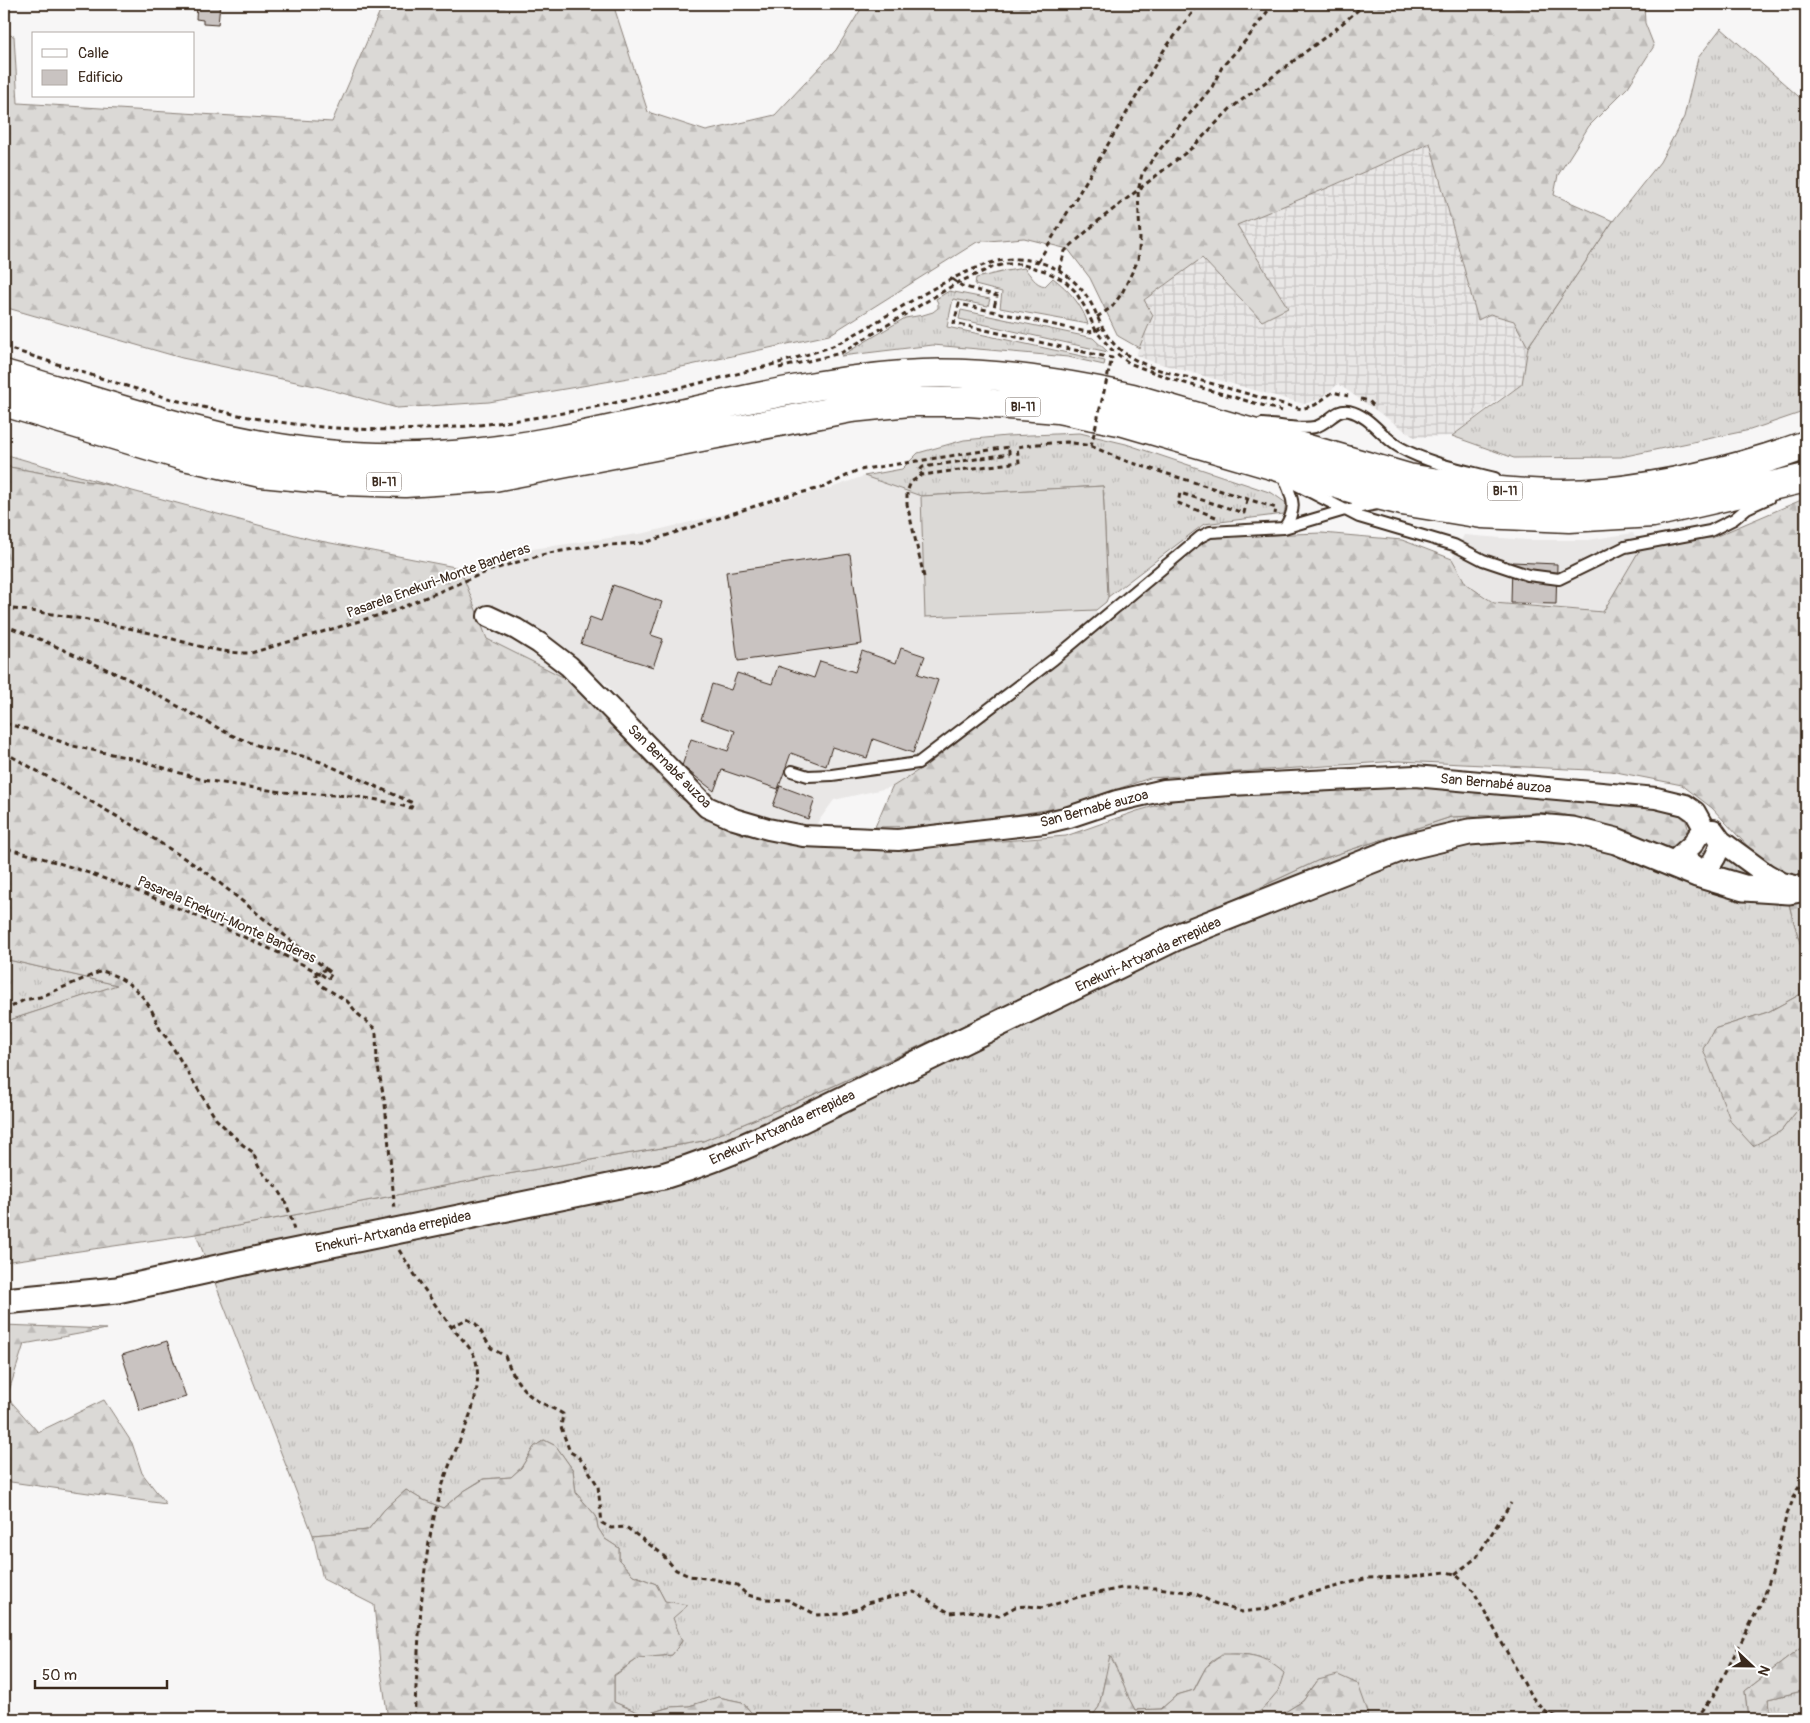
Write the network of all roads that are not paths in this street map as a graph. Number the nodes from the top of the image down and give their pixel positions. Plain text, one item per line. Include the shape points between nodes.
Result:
1 (4, 374) edge
2 (4, 402) edge
3 (1208, 420) junction
4 (1806, 445) edge
5 (1278, 472) junction
6 (1806, 479) edge
7 (1552, 493) junction
8 (1402, 501) junction
9 (1345, 510) junction
10 (1284, 528) junction
11 (488, 616) dead end
12 (792, 772) dead end
13 (1706, 838) junction
14 (1672, 864) junction
15 (1698, 874) junction
16 (1805, 888) edge
17 (4, 1301) edge

1 - 3 main road, BI-11 via 187,429 266,445 345,454 436,456 508,448 561,440 798,389 906,375 968,375 1057,384 1132,398
2 - 5 main road, BI-11 via 180,455 261,473 344,482 405,483 494,477 852,408 910,402 969,402 1058,410 1124,422
3 - 7 main road, BI-11 via 1408,478 1488,490
3 - 7 lane via 1316,427 1346,410 1360,414 1400,448 1430,460
4 - 7 main road, BI-11 via 1678,480 1603,492
5 - 8 main road, BI-11
5 - 9 lane
5 - 10 lane via 1292,498 1291,518
6 - 8 main road, BI-11 via 1653,513 1569,518 1482,514
6 - 9 lane via 1747,508 1710,531 1625,547 1559,579 1528,575 1483,560 1454,545
8 - 9 lane
9 - 10 lane
10 - 12 lane via 1210,532 1200,537 1054,659 918,763 832,775 808,776
11 - 13 street, San Bernabé auzoa via 539,643 569,666 707,807 734,819 802,836 898,840 1044,823 1164,790 1415,776 1677,802 1694,812
13 - 14 street
13 - 15 street via 1692,860
13 - 15 street via 1718,852 1714,862
13 - 16 street via 1782,883
14 - 15 street, Enekuri-Artxanda errepidea
14 - 17 street, Enekuri-Artxanda errepidea via 1616,841 1572,830 1538,827 1470,832 1402,848 1179,936 726,1155 663,1176 117,1290
15 - 16 street, Enekuri-Artxanda errepidea via 1744,888 1789,892

